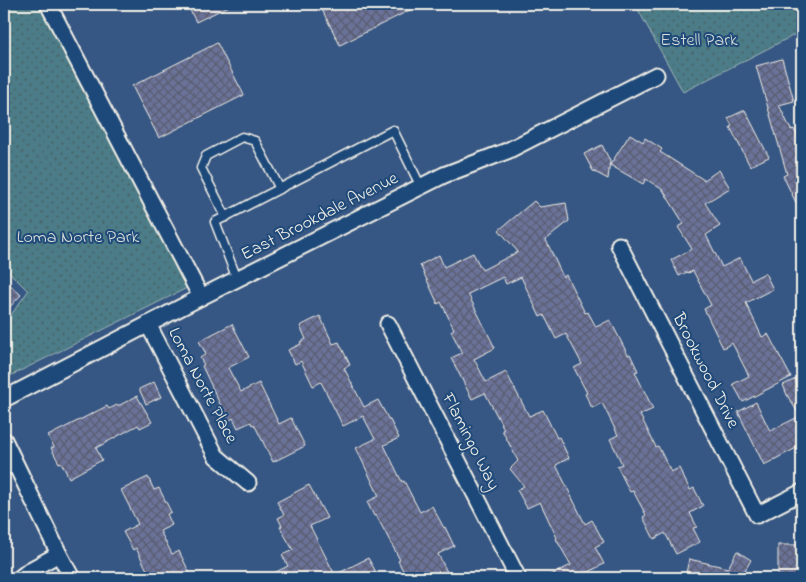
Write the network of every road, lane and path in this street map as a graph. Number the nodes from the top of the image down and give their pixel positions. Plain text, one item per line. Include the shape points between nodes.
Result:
1 (48, 4) edge
2 (656, 75) dead end
3 (420, 187) junction
4 (280, 189) junction
5 (226, 216) junction
6 (619, 245) dead end
7 (237, 279) junction
8 (201, 297) junction
9 (148, 324) junction
10 (388, 324) dead end
11 (4, 399) edge
12 (4, 440) edge
13 (10, 469) edge
14 (248, 483) dead end
15 (802, 492) edge
16 (59, 554) junction
17 (20, 578) edge
18 (72, 578) edge
19 (518, 578) edge

1 - 8 street
2 - 3 street, East Brookdale Avenue via 507,151
3 - 4 lane via 394,130
3 - 7 street, East Brookdale Avenue
4 - 5 lane
4 - 5 lane via 255,141 242,137 206,156 201,168
5 - 7 lane via 215,222
6 - 15 street, Brookwood Drive via 758,515
7 - 8 street, East Brookdale Avenue
8 - 9 street, East Brookdale Avenue
9 - 11 street, East Brookdale Avenue
9 - 14 street, Loma Norte Place via 216,456
10 - 19 street, Flamingo Way
12 - 13 street
13 - 16 street
16 - 17 street
16 - 18 street

